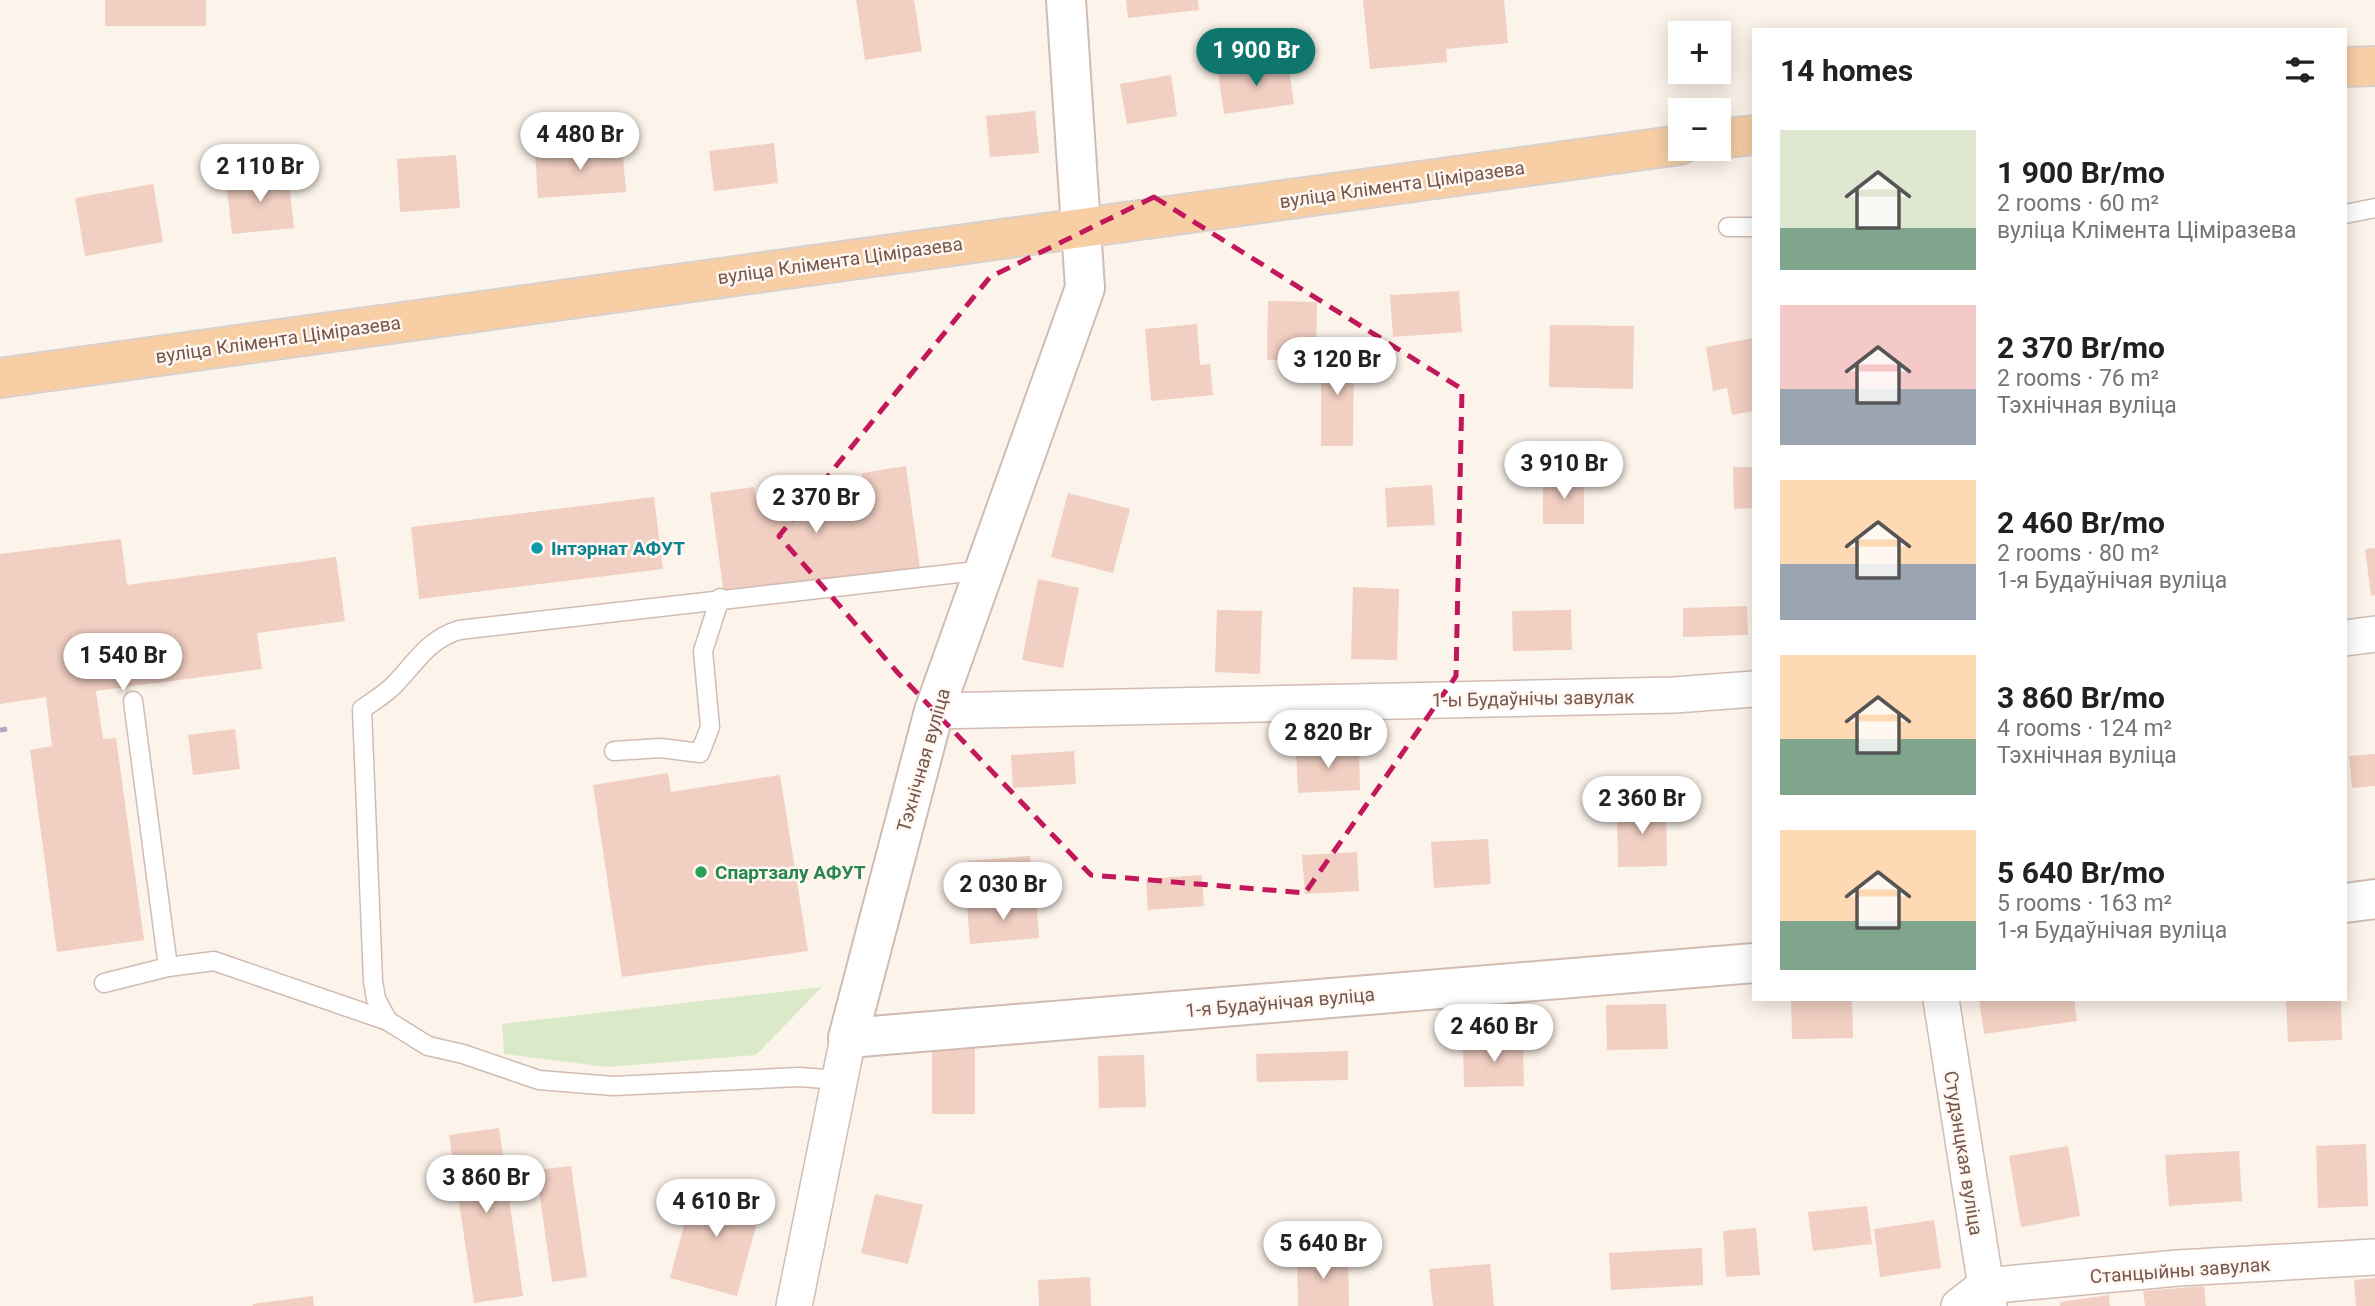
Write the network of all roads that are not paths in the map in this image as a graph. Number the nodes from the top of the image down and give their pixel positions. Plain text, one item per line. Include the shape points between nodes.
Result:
1 (1066, 0) edge
2 (2375, 66) edge
3 (2347, 67) edge
4 (1752, 135) edge
5 (1731, 138) edge
6 (1668, 147) edge
7 (2375, 208) edge
8 (2347, 215) edge
9 (1080, 227) junction
10 (1728, 227) dead end
11 (1752, 227) edge
12 (0, 378) edge
13 (987, 569) junction
14 (720, 598) junction
15 (2375, 634) edge
16 (2347, 638) edge
17 (1752, 690) edge
18 (133, 701) dead end
19 (934, 711) junction
20 (614, 751) dead end
21 (2375, 899) edge
22 (2347, 903) edge
23 (1752, 963) edge
24 (168, 967) junction
25 (104, 983) dead end
26 (1941, 1001) edge
27 (388, 1021) junction
28 (848, 1038) junction
29 (839, 1080) junction
30 (2375, 1257) edge
31 (1977, 1299) edge
32 (794, 1306) edge

1 - 9 street, Тэхнічная вуліца
2 - 3 main road
4 - 5 main road
6 - 9 main road, вуліца Клімента Ціміразева
7 - 8 lane
9 - 12 main road, вуліца Клімента Ціміразева
9 - 13 street, Тэхнічная вуліца via 1085,288
10 - 11 lane
13 - 14 lane
13 - 19 street, Тэхнічная вуліца
14 - 20 lane via 704,651 710,727 701,753 661,748
14 - 27 lane via 459,630 423,650 392,688 362,709 373,981 376,999
15 - 16 street
17 - 19 street, 1-ы Будаўнічы завулак
18 - 24 lane
19 - 28 street, Тэхнічная вуліца
21 - 22 street
23 - 28 street, 1-я Будаўнічая вуліца
24 - 25 lane
24 - 27 lane via 214,961
26 - 31 street, Студэнцкая вуліца
27 - 29 lane via 428,1046 540,1080 613,1086 799,1077
28 - 29 street, Тэхнічная вуліца
29 - 32 street, Тэхнічная вуліца
30 - 31 street, Станцыйны завулак via 2178,1268

